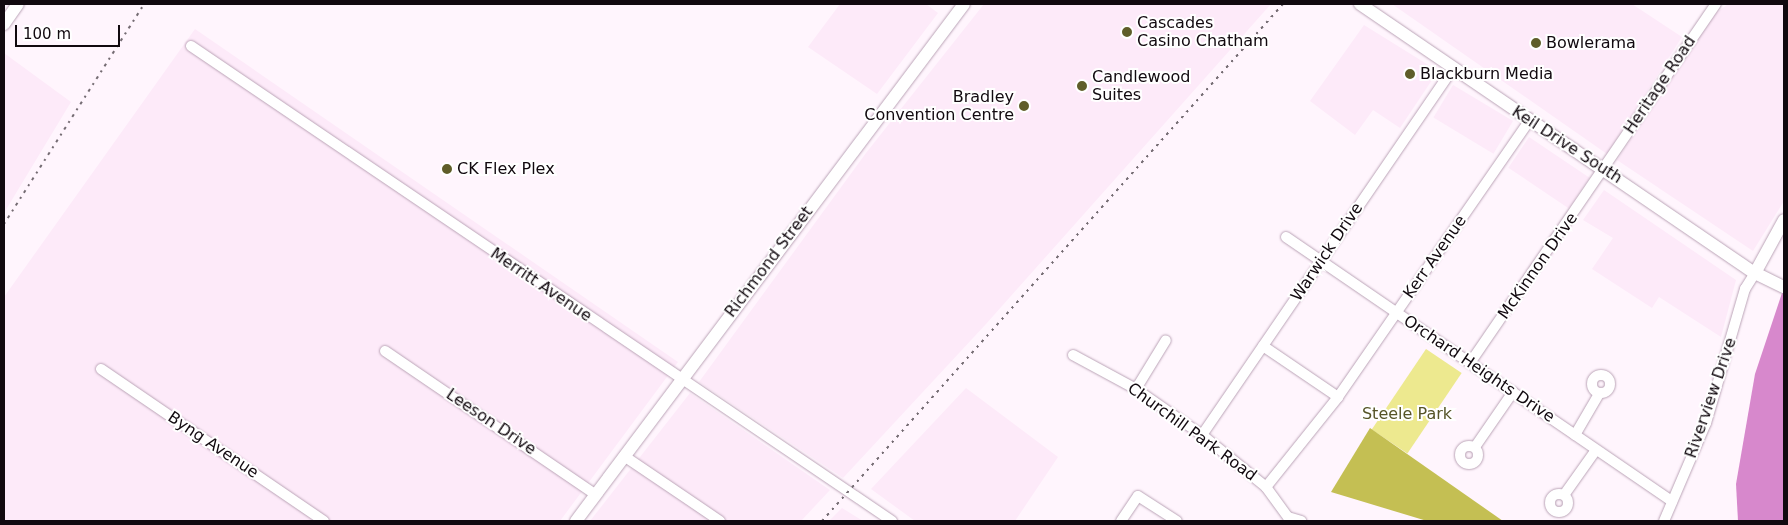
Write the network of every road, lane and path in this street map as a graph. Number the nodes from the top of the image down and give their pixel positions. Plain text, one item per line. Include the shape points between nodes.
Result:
1 (18, 4) edge
2 (964, 4) edge
3 (1360, 4) edge
4 (1716, 4) edge
5 (4, 24) edge
6 (191, 46) dead end
7 (1453, 69) junction
8 (1529, 121) junction
9 (1606, 168) junction
10 (1784, 220) edge
11 (1286, 237) dead end
12 (1321, 262) junction
13 (1754, 273) junction
14 (1780, 285) edge
15 (1396, 313) junction
16 (1166, 340) dead end
17 (1263, 346) junction
18 (385, 351) dead end
19 (1073, 355) dead end
20 (1470, 363) junction
21 (101, 369) dead end
22 (682, 377) junction
23 (1136, 389) junction
24 (1513, 392) junction
25 (1599, 394) dead end
26 (1338, 398) junction
27 (1202, 435) junction
28 (1575, 435) junction
29 (1475, 447) dead end
30 (1596, 450) junction
31 (624, 456) junction
32 (1266, 487) junction
33 (596, 494) junction
34 (1564, 495) dead end
35 (1672, 500) junction
36 (1287, 519) edge
37 (324, 521) edge
38 (576, 521) edge
39 (720, 521) edge
40 (892, 521) edge
41 (1120, 521) edge
42 (1177, 521) edge
43 (1300, 521) edge
44 (1664, 521) edge

1 - 5 main road
2 - 22 main road, Richmond Street
3 - 7 main road, Keil Drive South
4 - 9 street, Heritage Road via 1649,97
6 - 22 street, Merritt Avenue via 603,328
7 - 8 main road, Keil Drive South
7 - 12 street, Warwick Drive
8 - 9 main road, Keil Drive South
8 - 15 street, Kerr Avenue
9 - 13 main road, Keil Drive South
9 - 20 street, McKinnon Drive
10 - 13 main road
11 - 12 street, Orchard Heights Drive
12 - 15 street, Orchard Heights Drive
12 - 17 street, Warwick Drive
13 - 14 main road, Keil Drive South
13 - 35 street, Riverview Drive via 1745,289 1706,423
15 - 20 street, Orchard Heights Drive
15 - 26 street, Kerr Avenue
16 - 23 street
17 - 26 street
17 - 27 street, Warwick Drive
18 - 33 street, Leeson Drive
19 - 23 street, Churchill Park Road
20 - 24 street, Orchard Heights Drive
21 - 37 street, Byng Avenue
22 - 31 main road, Richmond Street
22 - 40 street, Merritt Avenue
23 - 27 street, Churchill Park Road
24 - 28 street, Orchard Heights Drive
24 - 29 street
25 - 28 street
26 - 32 street, Kerr Avenue
27 - 32 street, Churchill Park Road
28 - 30 street, Orchard Heights Drive
30 - 34 street
30 - 35 street, Orchard Heights Drive
31 - 33 main road, Richmond Street
31 - 39 street
32 - 36 street, Churchill Park Road
33 - 38 main road, Richmond Street
35 - 44 street, Riverview Drive
36 - 43 street, Churchill Park Road
41 - 42 street via 1138,496

